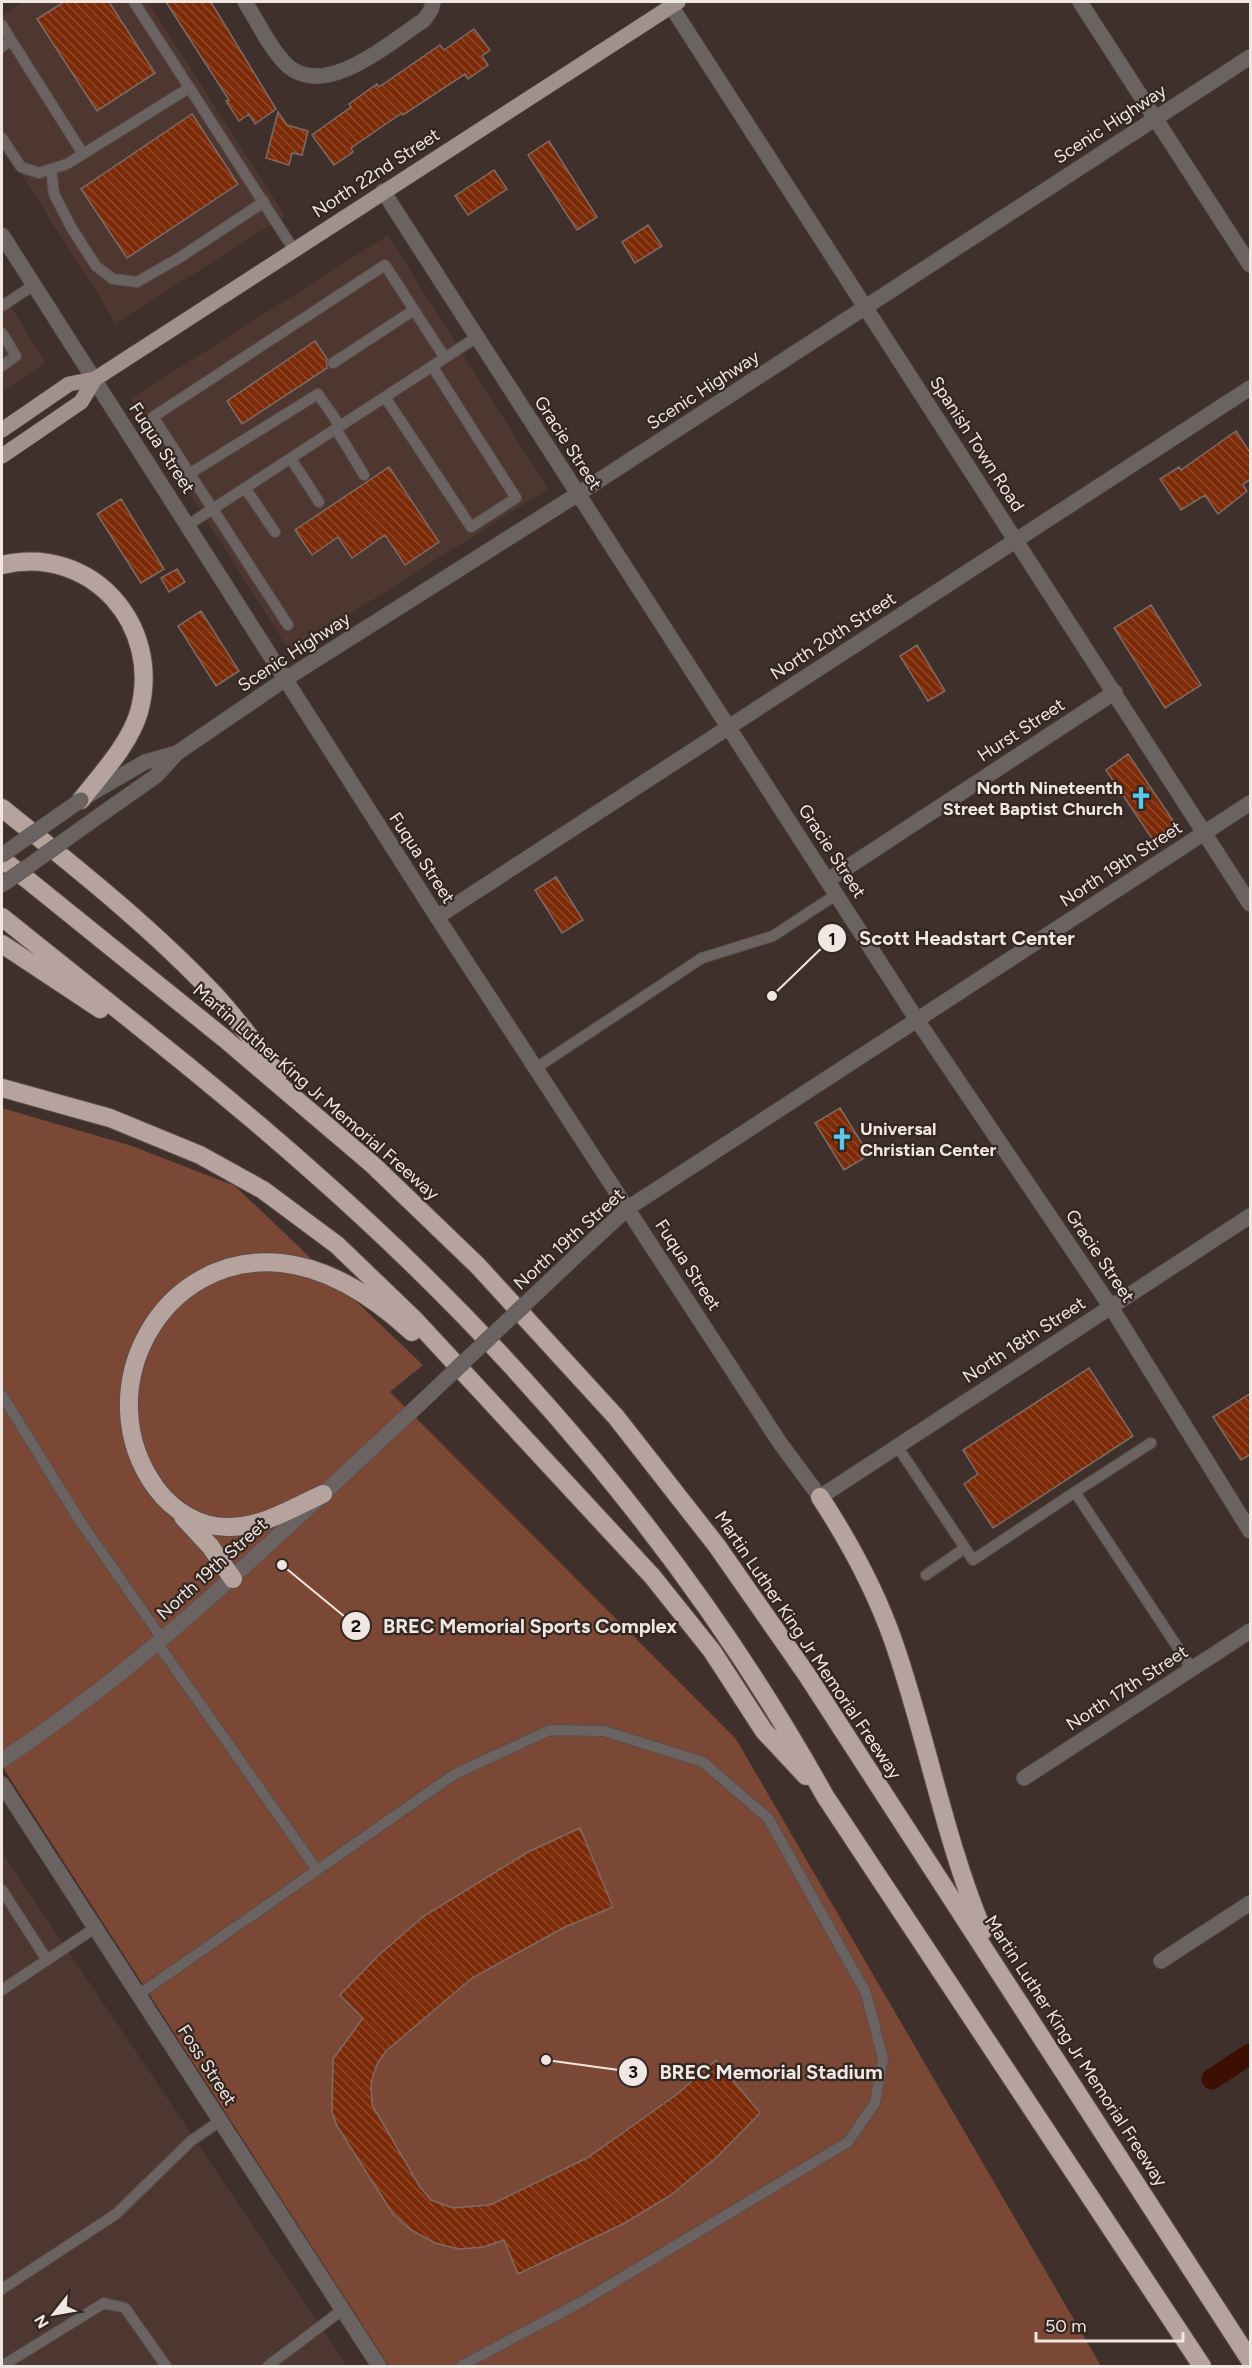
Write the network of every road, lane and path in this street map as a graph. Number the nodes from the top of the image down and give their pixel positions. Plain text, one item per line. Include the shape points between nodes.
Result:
1 (134, 2) edge
2 (245, 2) edge
3 (433, 2) edge
4 (1080, 2) edge
5 (674, 4) edge
6 (2, 26) edge
7 (6, 43) edge
8 (1251, 57) edge
9 (189, 88) junction
10 (1155, 118) junction
11 (2, 138) edge
12 (83, 154) junction
13 (51, 168) junction
14 (383, 191) junction
15 (264, 202) junction
16 (2, 235) edge
17 (294, 250) junction
18 (1251, 265) edge
19 (34, 285) junction
20 (2, 306) edge
21 (866, 307) junction
22 (414, 310) junction
23 (2, 333) edge
24 (477, 337) junction
25 (445, 358) junction
26 (333, 363) dead end
27 (2, 366) edge
28 (432, 366) junction
29 (95, 379) junction
30 (1251, 388) edge
31 (385, 397) junction
32 (3, 427) edge
33 (338, 428) junction
34 (2, 456) edge
35 (291, 459) junction
36 (189, 474) junction
37 (364, 475) dead end
38 (245, 488) junction
39 (578, 494) junction
40 (319, 502) dead end
41 (211, 510) junction
42 (188, 525) junction
43 (275, 532) dead end
44 (1017, 541) junction
45 (2, 565) edge
46 (288, 625) dead end
47 (284, 680) junction
48 (1115, 692) junction
49 (729, 727) junction
50 (177, 753) junction
51 (81, 800) junction
52 (1251, 803) edge
53 (2, 808) edge
54 (1204, 834) junction
55 (2, 857) edge
56 (828, 880) junction
57 (2, 885) edge
58 (837, 894) junction
59 (1251, 904) edge
60 (2, 917) edge
61 (437, 917) junction
62 (2, 944) edge
63 (917, 1020) junction
64 (173, 1056) junction
65 (536, 1068) junction
66 (2, 1088) edge
67 (300, 1101) junction
68 (628, 1208) junction
69 (1250, 1217) edge
70 (1111, 1307) junction
71 (2, 1395) edge
72 (486, 1400) junction
73 (1151, 1443) dead end
74 (897, 1446) junction
75 (1075, 1492) junction
76 (323, 1494) junction
77 (820, 1497) junction
78 (168, 1503) junction
79 (1251, 1531) edge
80 (965, 1548) junction
81 (926, 1575) dead end
82 (232, 1579) junction
83 (1251, 1631) edge
84 (161, 1642) junction
85 (1192, 1669) junction
86 (2, 1760) edge
87 (1024, 1778) dead end
88 (2, 1785) edge
89 (825, 1796) junction
90 (317, 1870) junction
91 (2, 1890) edge
92 (1251, 1903) edge
93 (95, 1928) junction
94 (47, 1960) junction
95 (1161, 1961) dead end
96 (1000, 1972) junction
97 (2, 1990) edge
98 (138, 1995) junction
99 (220, 2121) junction
100 (2, 2289) edge
101 (342, 2310) junction
102 (1251, 2360) edge
103 (2, 2366) edge
104 (166, 2367) edge
105 (268, 2367) edge
106 (380, 2367) edge
107 (461, 2367) edge
108 (1202, 2367) edge

1 - 9 lane
2 - 3 street via 283,60 302,75 325,78 339,74 424,20
4 - 10 street
5 - 14 main road, North 22nd Street
5 - 21 street, Spanish Town Road
6 - 7 lane
7 - 12 lane
8 - 10 street, Scenic Highway
9 - 12 lane
9 - 15 lane
10 - 18 street
10 - 21 street, Scenic Highway
11 - 13 lane via 21,167 39,172
12 - 13 lane
13 - 15 lane via 54,194 70,227 96,266 113,279 137,282
14 - 17 main road, North 22nd Street
14 - 24 street, Gracie Street
15 - 17 lane
16 - 19 street, Fuqua Street
17 - 29 main road, North 22nd Street
19 - 20 lane
19 - 29 street, Fuqua Street
21 - 39 street, Scenic Highway
21 - 44 street, Spanish Town Road
22 - 25 lane
22 - 26 lane
22 - 36 lane via 385,265 153,417
23 - 27 lane via 16,357
24 - 25 lane
24 - 39 street, Gracie Street
25 - 28 lane
28 - 31 lane
28 - 31 lane via 516,498 471,526
29 - 32 main road, North 22nd Street via 69,384
29 - 34 main road, North 22nd Street via 81,402
29 - 42 street, Fuqua Street
30 - 44 street, North 20th Street
31 - 33 lane
33 - 35 lane
33 - 36 lane via 318,394
33 - 37 lane
35 - 38 lane
35 - 40 lane
36 - 41 lane
38 - 41 lane
38 - 43 lane
39 - 47 street, Scenic Highway
39 - 49 street, Gracie Street
41 - 42 lane
41 - 46 lane
42 - 47 street, Fuqua Street
44 - 48 street, Spanish Town Road
44 - 49 street, North 20th Street
45 - 51 highway via 49,563 90,578 123,609 138,639 144,674 138,713 125,742
47 - 50 street, Scenic Highway
47 - 61 street, Fuqua Street
48 - 54 street, Spanish Town Road
48 - 56 street, Hurst Street
49 - 56 street, Gracie Street
49 - 61 street, North 20th Street
50 - 51 street, Scenic Highway via 144,762
50 - 57 street, Scenic Highway, bridge via 156,776
51 - 55 street, Scenic Highway, bridge
52 - 54 street, North 19th Street
53 - 67 highway via 117,903 191,971 232,1015
54 - 59 street, Spanish Town Road
54 - 63 street, North 19th Street
55 - 67 highway, Martin Luther King Jr Memorial Freeway
56 - 58 street, Gracie Street
58 - 63 street, Gracie Street
58 - 65 lane via 772,936 702,958
60 - 64 highway
61 - 65 street, Fuqua Street
62 - 64 highway
63 - 68 street, North 19th Street
63 - 70 street, Gracie Street
64 - 89 highway via 347,1202 452,1303 529,1385 602,1470 708,1609 780,1715
65 - 68 street, Fuqua Street
66 - 72 highway via 138,1127 263,1190 315,1226 357,1263 415,1320
67 - 96 highway, Martin Luther King Jr Memorial Freeway via 452,1239 616,1418 717,1546 770,1621
68 - 76 street, North 19th Street, bridge
68 - 77 street, Fuqua Street via 780,1443
69 - 70 street, North 18th Street
70 - 74 street, North 18th Street
70 - 79 street, Gracie Street
71 - 84 lane
72 - 78 highway via 408,1328 352,1287 308,1268 281,1263 228,1270 191,1286 169,1305 143,1339 133,1366 127,1397 131,1437 150,1479
72 - 89 highway via 652,1576 712,1652 764,1731
73 - 75 lane
74 - 77 street, North 18th Street
74 - 80 lane
75 - 80 lane via 973,1560
75 - 85 lane
76 - 78 highway via 260,1522 236,1527 203,1523
76 - 82 street, North 19th Street
77 - 96 highway via 857,1559 894,1643 949,1839
78 - 82 highway via 210,1546
80 - 81 lane
82 - 84 street, North 19th Street
83 - 85 street, North 17th Street
84 - 86 street, North 19th Street
84 - 90 lane
85 - 87 street, North 17th Street
88 - 93 street, Foss Street
89 - 108 highway
90 - 98 lane
90 - 107 lane via 454,1774 550,1730 604,1731 703,1762 768,1818 866,1993 883,2060 875,2103 848,2142 583,2301
91 - 94 lane
92 - 95 street
93 - 94 lane
93 - 98 street, Foss Street
94 - 97 lane
96 - 102 highway, Martin Luther King Jr Memorial Freeway
98 - 99 street, Foss Street
99 - 100 lane via 192,2141 116,2214
99 - 101 street, Foss Street
101 - 105 lane
101 - 106 street, Foss Street
103 - 104 lane via 104,2303 126,2308

